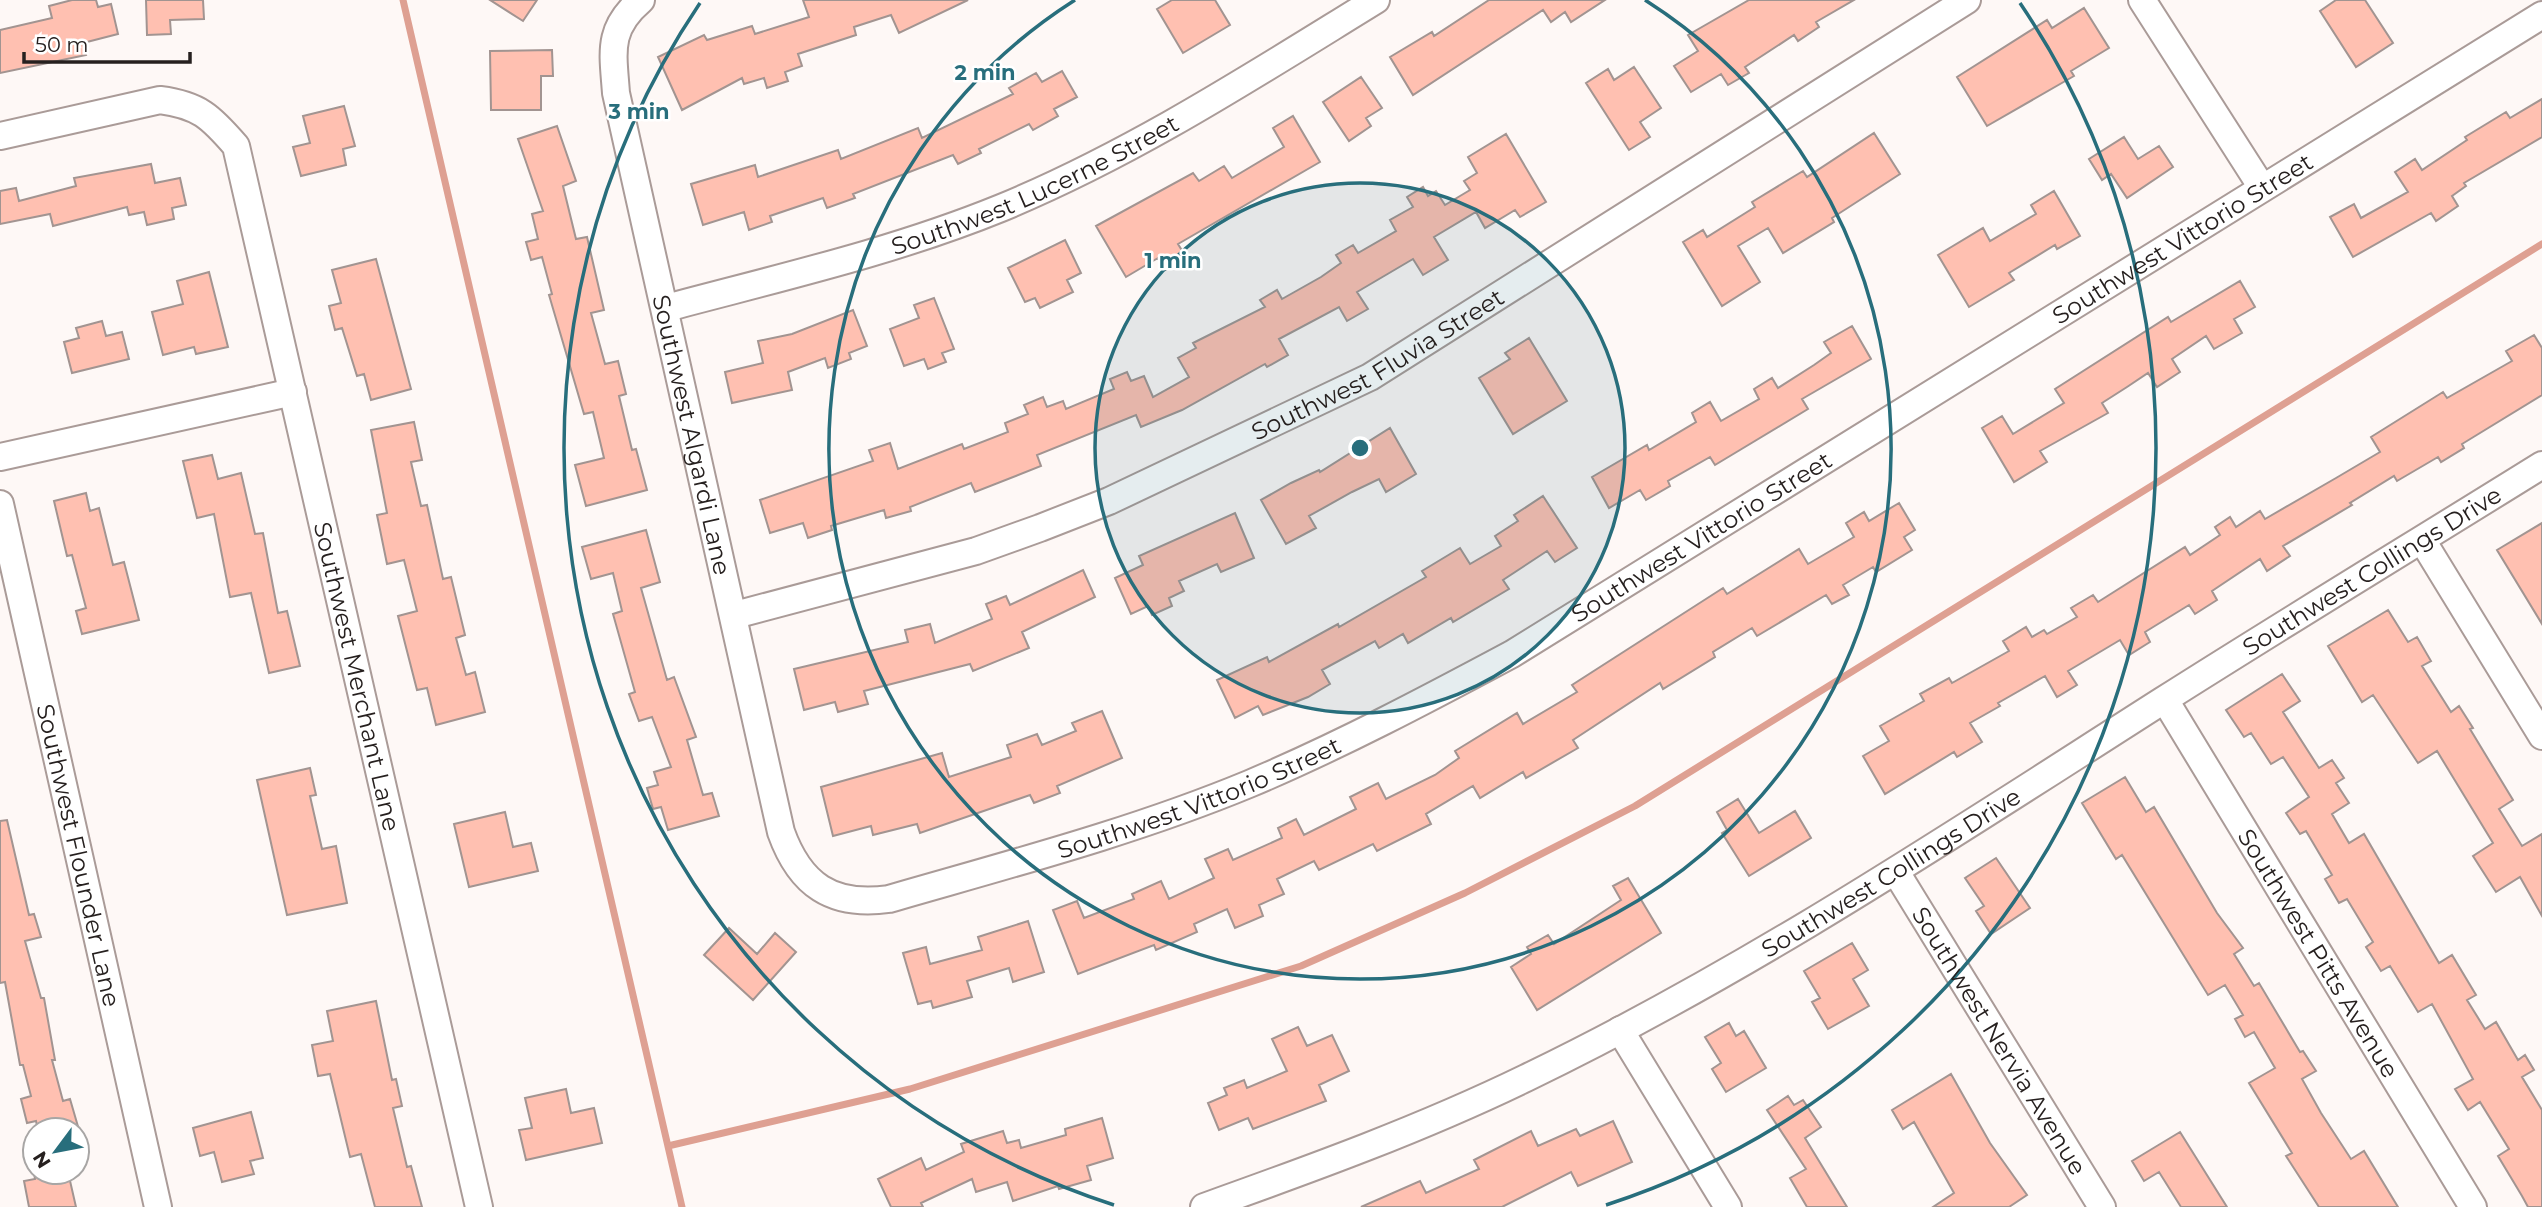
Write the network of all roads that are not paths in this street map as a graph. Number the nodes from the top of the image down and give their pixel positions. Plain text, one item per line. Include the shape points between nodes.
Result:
1 (641, 0) edge
2 (1376, 0) edge
3 (1967, 0) edge
4 (2142, 0) edge
5 (2542, 15) edge
6 (0, 136) edge
7 (2262, 186) junction
8 (666, 308) junction
9 (293, 392) junction
10 (0, 457) edge
11 (2542, 466) edge
12 (0, 504) edge
13 (2422, 540) junction
14 (735, 615) junction
15 (2165, 699) junction
16 (2542, 736) edge
17 (800, 873) joint
18 (1896, 873) junction
19 (1620, 1030) junction
20 (158, 1207) edge
21 (479, 1207) edge
22 (1204, 1207) edge
23 (1728, 1207) edge
24 (2102, 1207) edge
25 (2473, 1207) edge

1 - 8 street, Southwest Algardi Lane via 620,23 613,42 616,93
2 - 8 street, Southwest Lucerne Street via 1177,123 1012,203 865,255
3 - 14 street, Southwest Fluvia Street via 1370,377 1110,501 1040,528 976,551
4 - 7 street
5 - 7 street, Southwest Vittorio Street
6 - 9 street, Southwest Merchant Lane via 160,100 203,112 236,146
7 - 17 street, Southwest Vittorio Street via 1512,654 1398,715 1249,784 1119,832 889,899 848,901
8 - 14 street, Southwest Algardi Lane
9 - 10 street
9 - 21 street, Southwest Merchant Lane
11 - 13 street, Southwest Collings Drive
12 - 20 street, Southwest Flounder Lane
13 - 15 street, Southwest Collings Drive
13 - 16 street
14 - 17 street, Southwest Algardi Lane via 781,832
15 - 18 street, Southwest Collings Drive
15 - 25 street, Southwest Pitts Avenue
18 - 19 street, Southwest Collings Drive
18 - 24 street, Southwest Nervia Avenue
19 - 22 street, Southwest Collings Drive via 1525,1079 1372,1146
19 - 23 street

